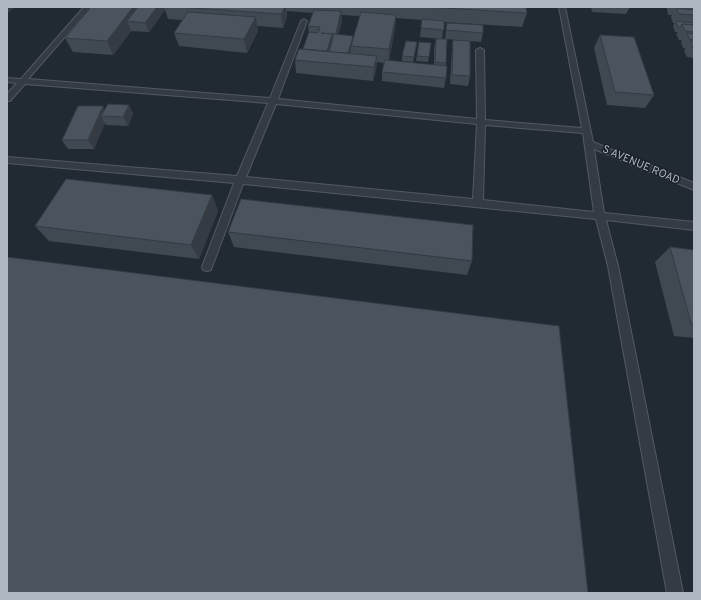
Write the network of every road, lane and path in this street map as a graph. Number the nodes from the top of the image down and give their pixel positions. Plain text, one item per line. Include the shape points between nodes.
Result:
1 (88, 7) edge
2 (562, 7) edge
3 (304, 21) dead end
4 (480, 50) dead end
5 (7, 80) edge
6 (22, 82) junction
7 (7, 99) edge
8 (273, 101) junction
9 (481, 122) junction
10 (587, 131) junction
11 (588, 143) junction
12 (7, 160) edge
13 (240, 180) junction
14 (694, 187) edge
15 (478, 203) junction
16 (600, 217) junction
17 (694, 226) edge
18 (208, 267) dead end
19 (675, 593) edge

1 - 6 lane
2 - 10 lane
3 - 8 lane
4 - 9 lane
5 - 6 lane
6 - 7 lane
6 - 8 lane
8 - 9 lane
8 - 13 lane
9 - 10 lane
9 - 15 lane
10 - 11 lane
11 - 14 lane, S AVENUE ROAD
11 - 16 lane
12 - 13 lane
13 - 15 lane
13 - 18 lane
15 - 16 lane
16 - 17 lane
16 - 19 lane via 612,266

